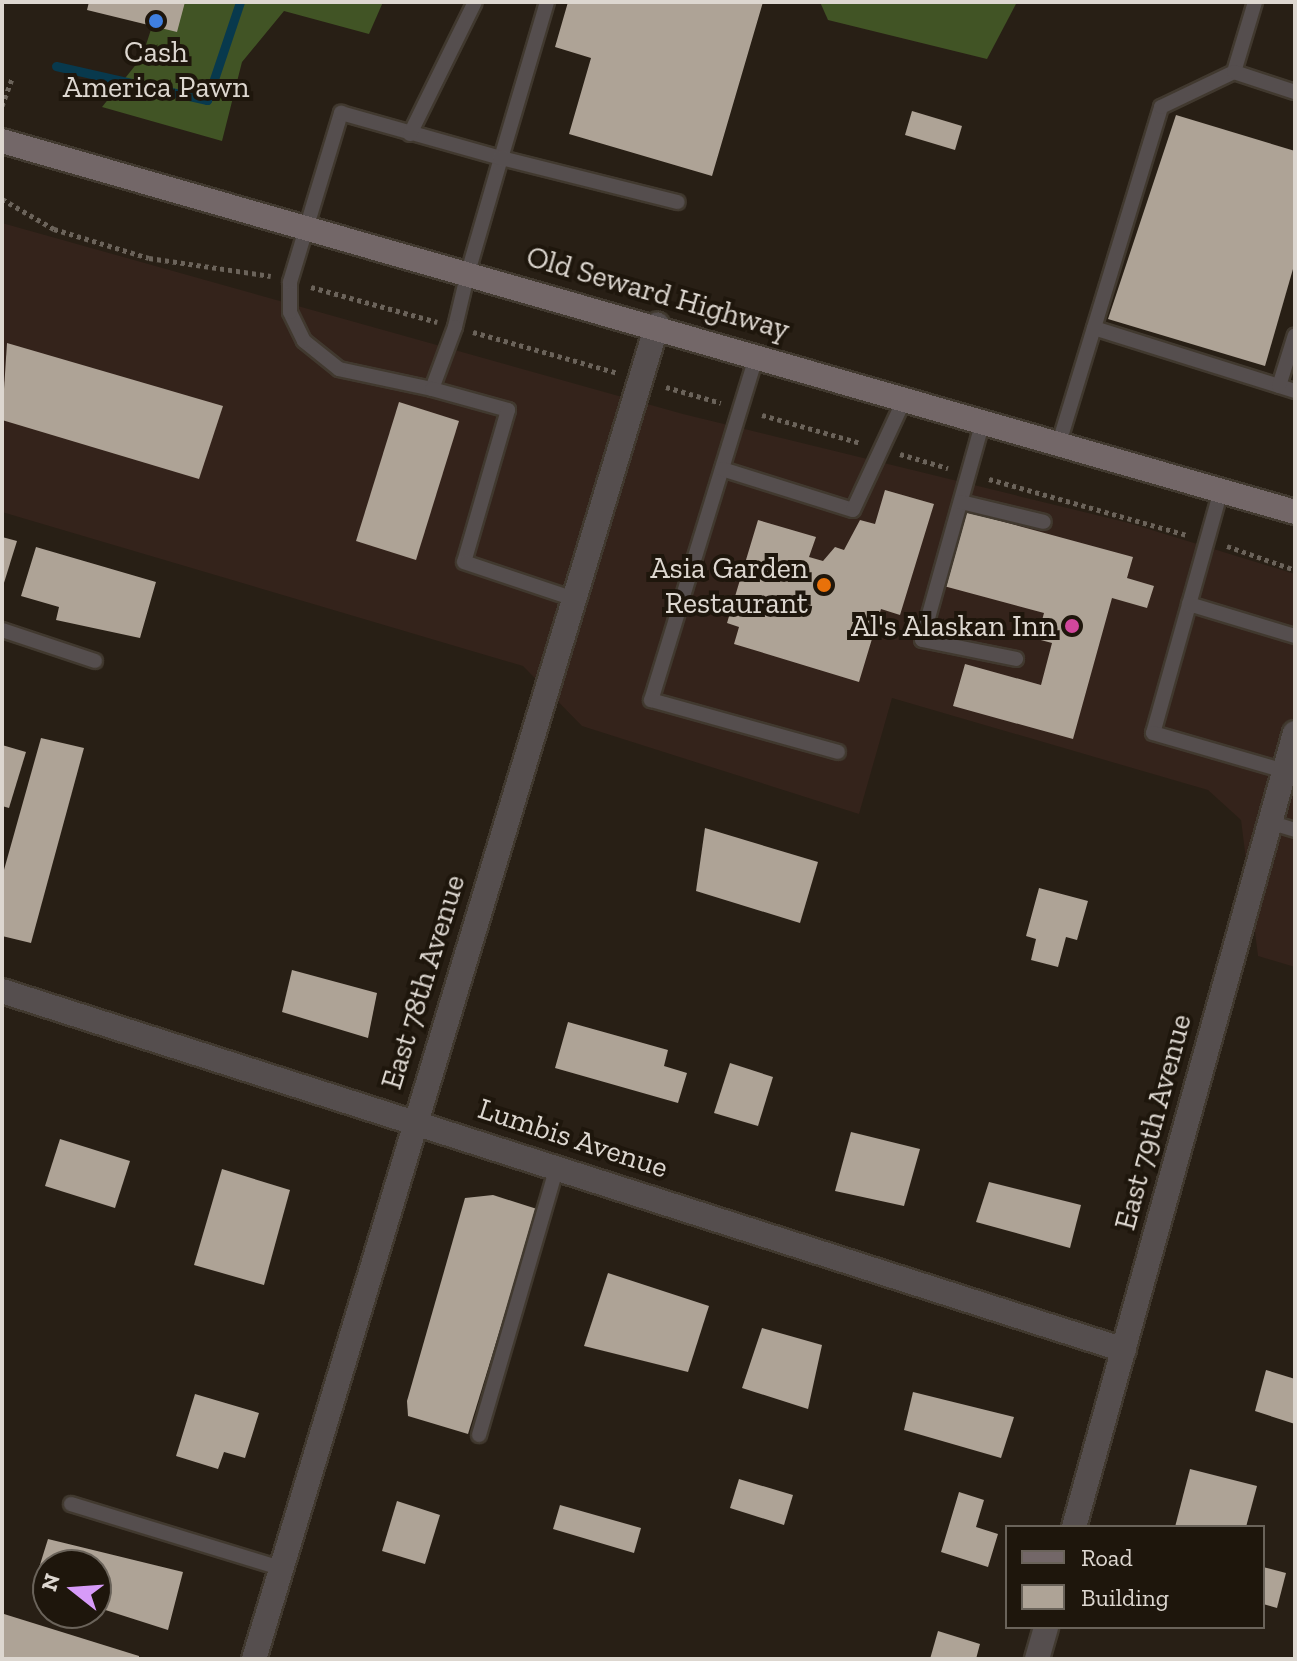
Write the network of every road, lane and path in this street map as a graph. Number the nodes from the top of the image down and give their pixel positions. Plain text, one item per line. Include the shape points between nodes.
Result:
1 (475, 2) edge
2 (547, 2) edge
3 (1255, 2) edge
4 (1234, 72) junction
5 (12, 79) dead end
6 (1295, 92) edge
7 (2, 106) edge
8 (410, 134) junction
9 (2, 141) edge
10 (501, 158) junction
11 (678, 202) dead end
12 (308, 227) junction
13 (468, 272) junction
14 (657, 325) junction
15 (1094, 328) junction
16 (1295, 335) edge
17 (757, 354) junction
18 (1279, 386) junction
19 (432, 389) junction
20 (1295, 391) edge
21 (905, 398) junction
22 (983, 421) junction
23 (1059, 443) junction
24 (722, 469) junction
25 (1221, 490) junction
26 (961, 502) junction
27 (1295, 512) edge
28 (1044, 522) dead end
29 (574, 599) junction
30 (1189, 604) junction
31 (2, 630) edge
32 (1295, 636) edge
33 (1016, 659) dead end
34 (95, 661) dead end
35 (1295, 733) edge
36 (838, 752) dead end
37 (1285, 771) junction
38 (1269, 822) junction
39 (1295, 830) edge
40 (2, 991) edge
41 (415, 1120) junction
42 (557, 1166) junction
43 (1124, 1350) junction
44 (479, 1435) dead end
45 (71, 1504) dead end
46 (1075, 1525) edge
47 (283, 1569) junction
48 (1045, 1629) edge
49 (254, 1659) edge
50 (1037, 1659) edge

1 - 8 lane
2 - 10 lane
3 - 4 lane
4 - 6 lane
4 - 15 lane via 1161,107
5 - 7 path
8 - 10 lane
8 - 12 lane via 341,113
9 - 12 main road, Old Seward Highway
10 - 11 lane
10 - 13 lane
12 - 13 main road, Old Seward Highway
12 - 19 lane via 290,282 290,312 304,341 339,369
13 - 14 main road, Old Seward Highway
13 - 19 lane
14 - 17 main road, Old Seward Highway
14 - 29 street, East 78th Avenue
15 - 18 lane
15 - 23 lane
16 - 18 lane
17 - 21 main road, Old Seward Highway
17 - 24 lane
18 - 20 lane
19 - 29 lane via 508,410 464,562
21 - 22 main road, Old Seward Highway
21 - 24 lane via 853,510
22 - 23 main road, Old Seward Highway
22 - 26 lane
23 - 25 main road, Old Seward Highway
24 - 36 lane via 651,700
25 - 27 main road, Old Seward Highway
25 - 30 lane
26 - 28 lane
26 - 33 lane via 922,640
29 - 41 street, East 78th Avenue
30 - 32 lane
30 - 37 lane via 1153,733
31 - 34 lane
35 - 37 street, East 79th Avenue
37 - 38 street, East 79th Avenue
38 - 39 lane
38 - 43 street, East 79th Avenue
40 - 41 street, Lumbis Avenue
41 - 42 street, Lumbis Avenue
41 - 47 street, East 78th Avenue
42 - 43 street, Lumbis Avenue
42 - 44 lane
43 - 46 street, East 79th Avenue
45 - 47 lane
47 - 49 street, East 78th Avenue
48 - 50 street

